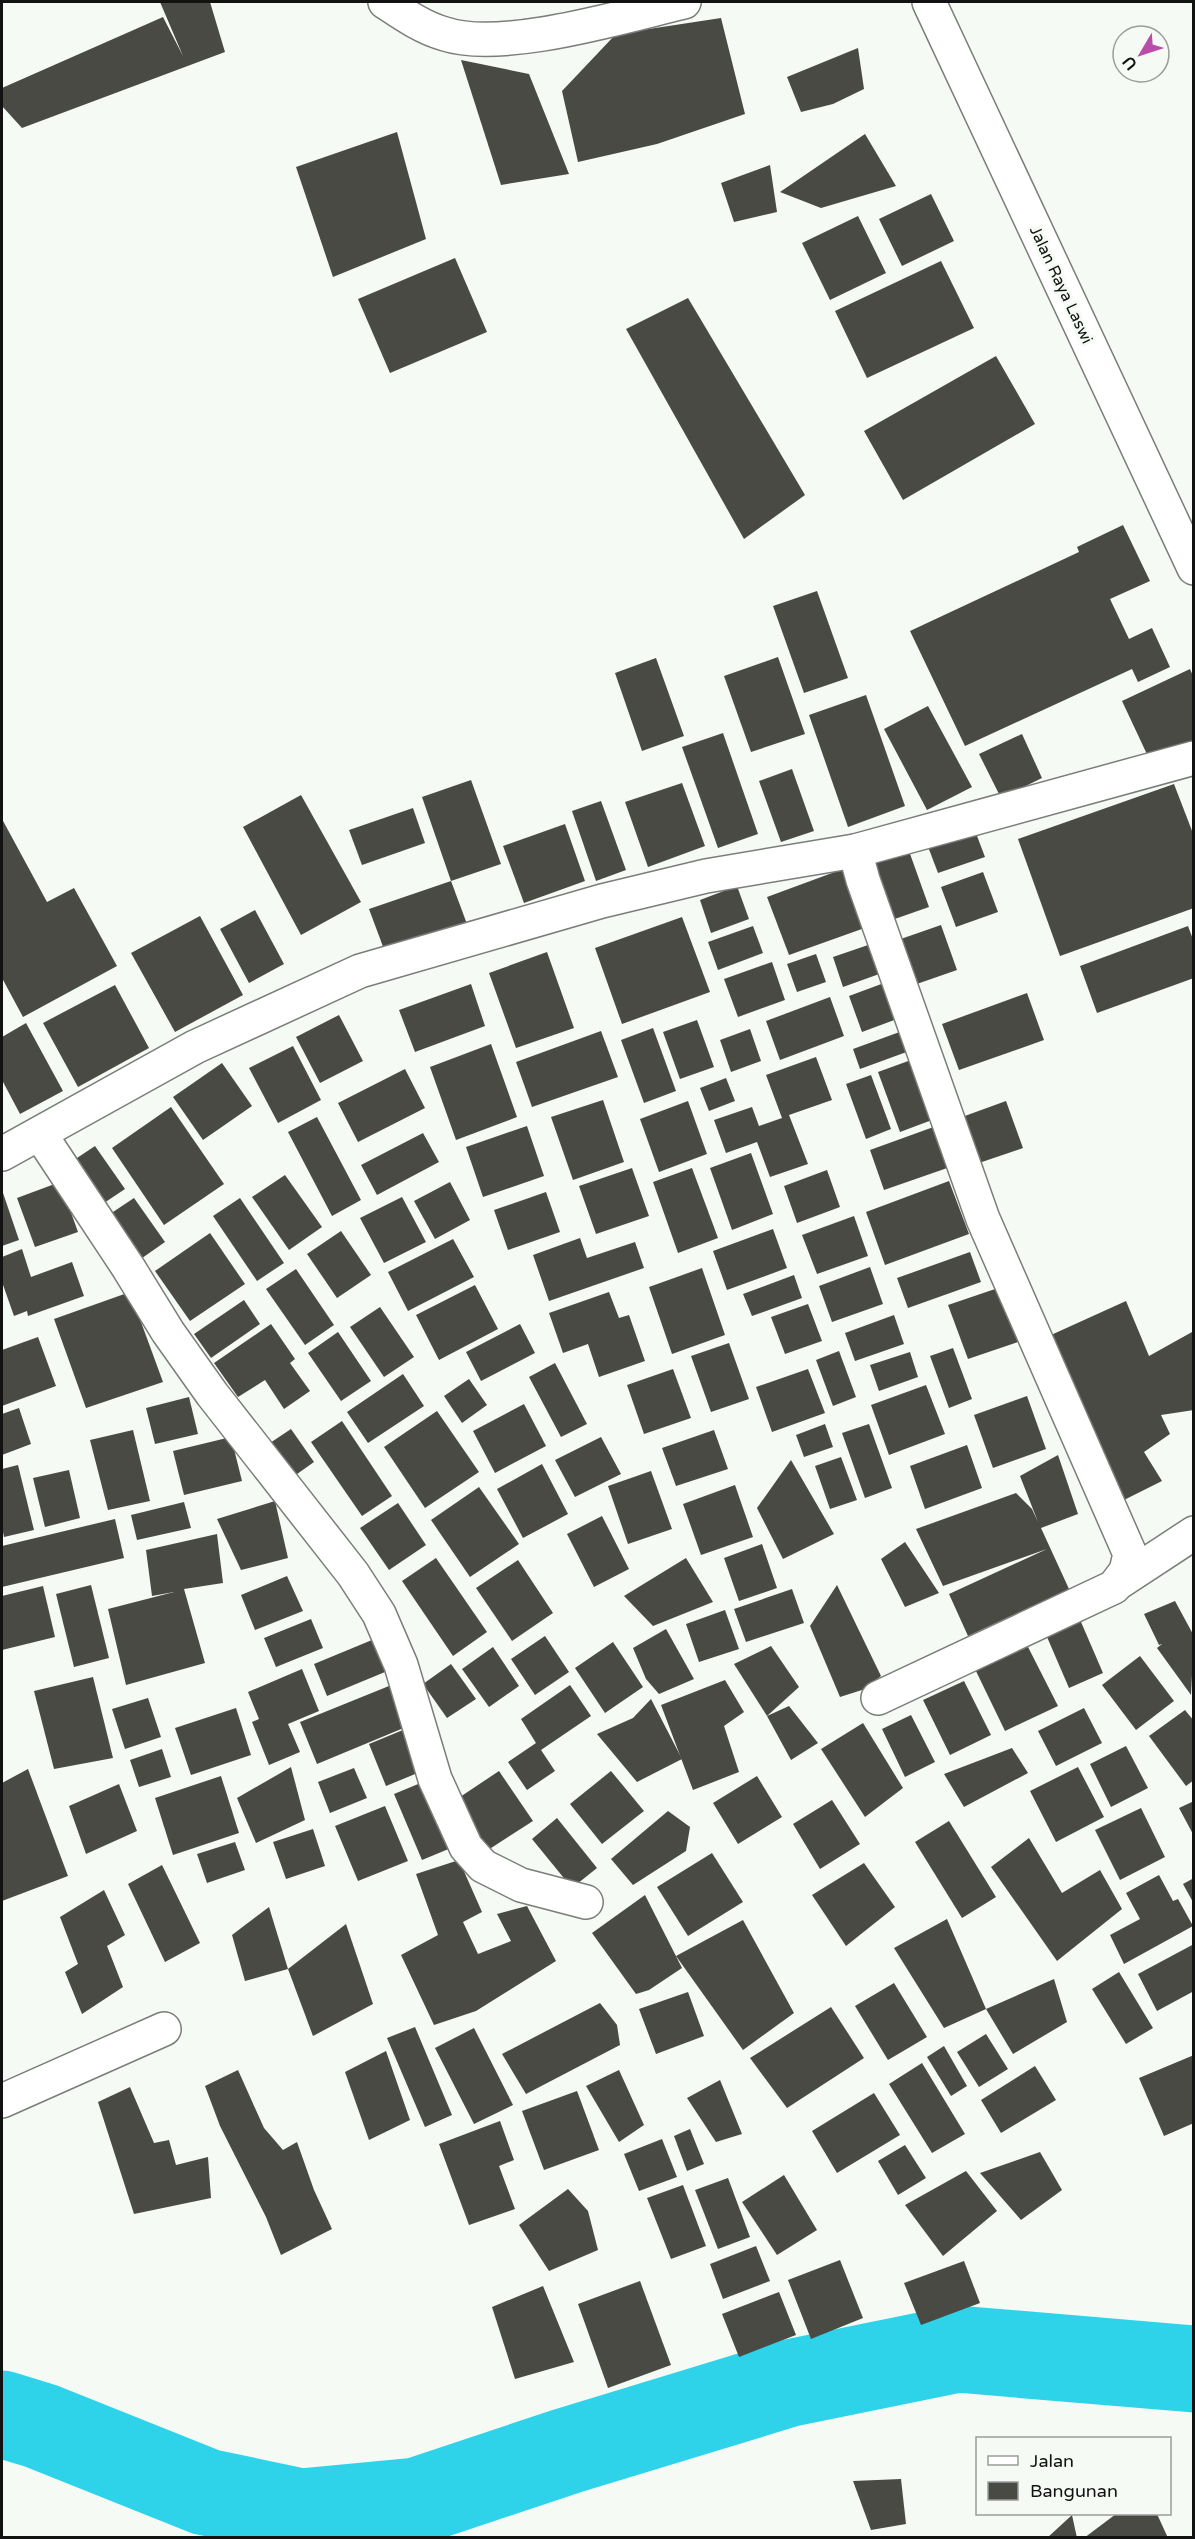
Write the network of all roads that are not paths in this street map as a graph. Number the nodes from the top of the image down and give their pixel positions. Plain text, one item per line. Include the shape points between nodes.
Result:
1 (385, 2) edge
2 (684, 2) edge
3 (929, 2) edge
4 (1194, 567) edge
5 (1194, 758) edge
6 (855, 851) junction
7 (40, 1134) junction
8 (2, 1154) edge
9 (1194, 1533) edge
10 (1120, 1581) junction
11 (878, 1698) dead end
12 (586, 1902) dead end
13 (164, 2029) dead end
14 (2, 2101) edge

1 - 2 street via 445,35 494,40 585,25
3 - 4 street, Jalan Raya Laswi
5 - 6 street
6 - 7 street via 706,876 602,901 360,971 195,1047
6 - 10 street via 983,1219 1127,1543 1130,1554
7 - 8 street
7 - 12 street via 168,1332 353,1574 379,1614 402,1665 435,1779 466,1847 483,1866 521,1885
9 - 10 street
10 - 11 street
13 - 14 street

